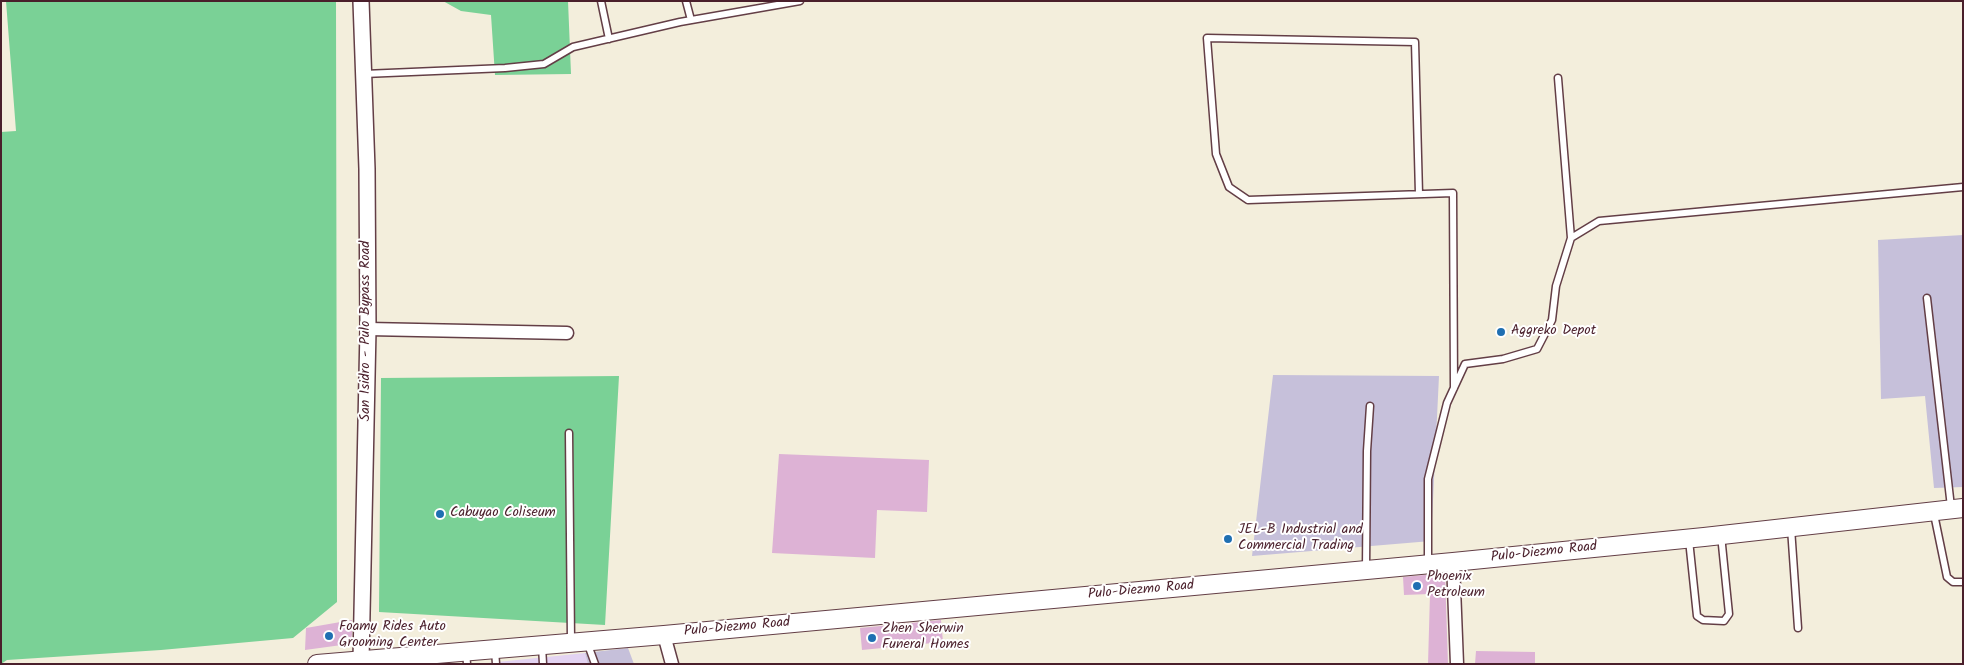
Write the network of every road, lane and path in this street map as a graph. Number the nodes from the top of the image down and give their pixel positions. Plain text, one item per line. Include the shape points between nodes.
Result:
1 (361, 1) edge
2 (601, 1) edge
3 (686, 1) edge
4 (800, 1) edge
5 (691, 20) junction
6 (609, 39) junction
7 (364, 74) junction
8 (1558, 78) dead end
9 (1963, 187) edge
10 (1420, 194) junction
11 (1570, 238) junction
12 (1927, 298) dead end
13 (368, 329) junction
14 (567, 333) dead end
15 (1454, 388) junction
16 (1370, 406) dead end
17 (569, 432) dead end
18 (1949, 509) edge
19 (1791, 527) junction
20 (1720, 535) junction
21 (1689, 538) junction
22 (1453, 562) junction
23 (1428, 565) junction
24 (1366, 571) junction
25 (1963, 582) edge
26 (1798, 628) dead end
27 (664, 635) junction
28 (579, 642) junction
29 (542, 645) junction
30 (495, 656) edge
31 (467, 657) edge
32 (361, 662) edge
33 (317, 664) edge
34 (543, 664) edge
35 (595, 664) edge
36 (672, 664) edge
37 (1457, 664) edge

1 - 7 street, San Isidro - Pulo Bypass Road
2 - 6 lane
3 - 5 lane
4 - 5 lane
5 - 6 lane
6 - 7 lane via 573,47 544,64
7 - 13 street, San Isidro - Pulo Bypass Road
8 - 11 lane
9 - 11 lane via 1599,221
10 - 10 lane via 1416,42 1207,38 1216,154 1229,188 1248,200
10 - 15 lane via 1454,193
11 - 15 lane via 1556,286 1552,320 1537,349 1502,359 1465,364
12 - 18 lane
13 - 14 street
13 - 32 street, San Isidro - Pulo Bypass Road
15 - 23 lane via 1447,403 1428,479
16 - 24 lane
17 - 28 lane
18 - 19 main road, Pulo-Diezmo Road
18 - 25 lane via 1947,578
19 - 20 main road, Pulo-Diezmo Road
19 - 26 lane
20 - 21 main road, Pulo-Diezmo Road
20 - 21 lane via 1729,614 1724,621 1703,620 1697,616
21 - 22 main road, Pulo-Diezmo Road
22 - 23 main road, Pulo-Diezmo Road
22 - 37 street
23 - 24 main road, Pulo-Diezmo Road
24 - 27 main road, Pulo-Diezmo Road
27 - 28 main road, Pulo-Diezmo Road
27 - 36 street
28 - 29 main road, Pulo-Diezmo Road
28 - 35 lane
29 - 30 main road, Pulo-Diezmo Road
29 - 34 lane
30 - 31 main road, Pulo-Diezmo Road
31 - 32 main road, Pulo-Diezmo Road
32 - 33 main road, Pulo-Diezmo Road

